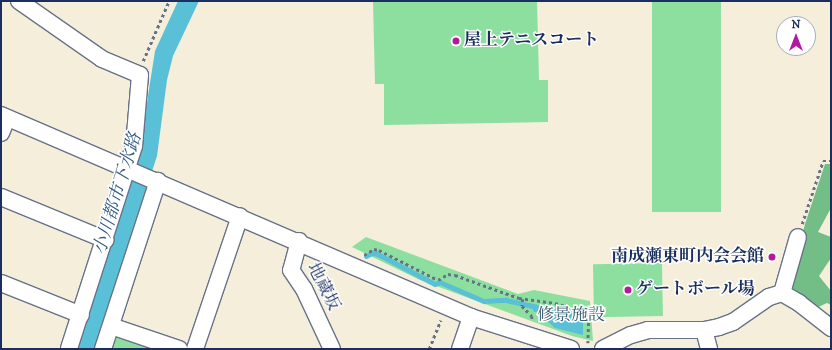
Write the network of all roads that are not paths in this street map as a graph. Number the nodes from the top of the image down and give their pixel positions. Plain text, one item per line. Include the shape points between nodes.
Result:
1 (19, 1) edge
2 (4, 116) edge
3 (1, 133) edge
4 (129, 170) junction
5 (156, 181) junction
6 (1, 197) edge
7 (240, 216) junction
8 (798, 237) road end
9 (106, 240) junction
10 (299, 241) junction
11 (1, 283) edge
12 (782, 293) junction
13 (81, 316) junction
14 (471, 317) junction
15 (111, 326) junction
16 (831, 328) edge
17 (704, 330) junction
18 (575, 345) edge
19 (599, 345) edge
20 (69, 349) edge
21 (103, 349) edge
22 (179, 349) edge
23 (195, 349) edge
24 (332, 349) edge
25 (460, 349) edge
26 (709, 349) edge

1 - 4 street via 102,59 140,75 134,146
2 - 3 street
2 - 4 street
4 - 5 street
4 - 9 street
5 - 7 street
5 - 15 street
6 - 9 street
7 - 10 street
7 - 23 street
8 - 12 street
9 - 13 street
10 - 14 street
10 - 24 street, 地蔵坂 via 291,270 304,289
11 - 13 street
12 - 16 street via 800,303
12 - 17 street via 768,297 733,322
13 - 20 street
14 - 18 street
14 - 25 street
15 - 21 street
15 - 22 street
17 - 19 street via 648,330
17 - 26 street

